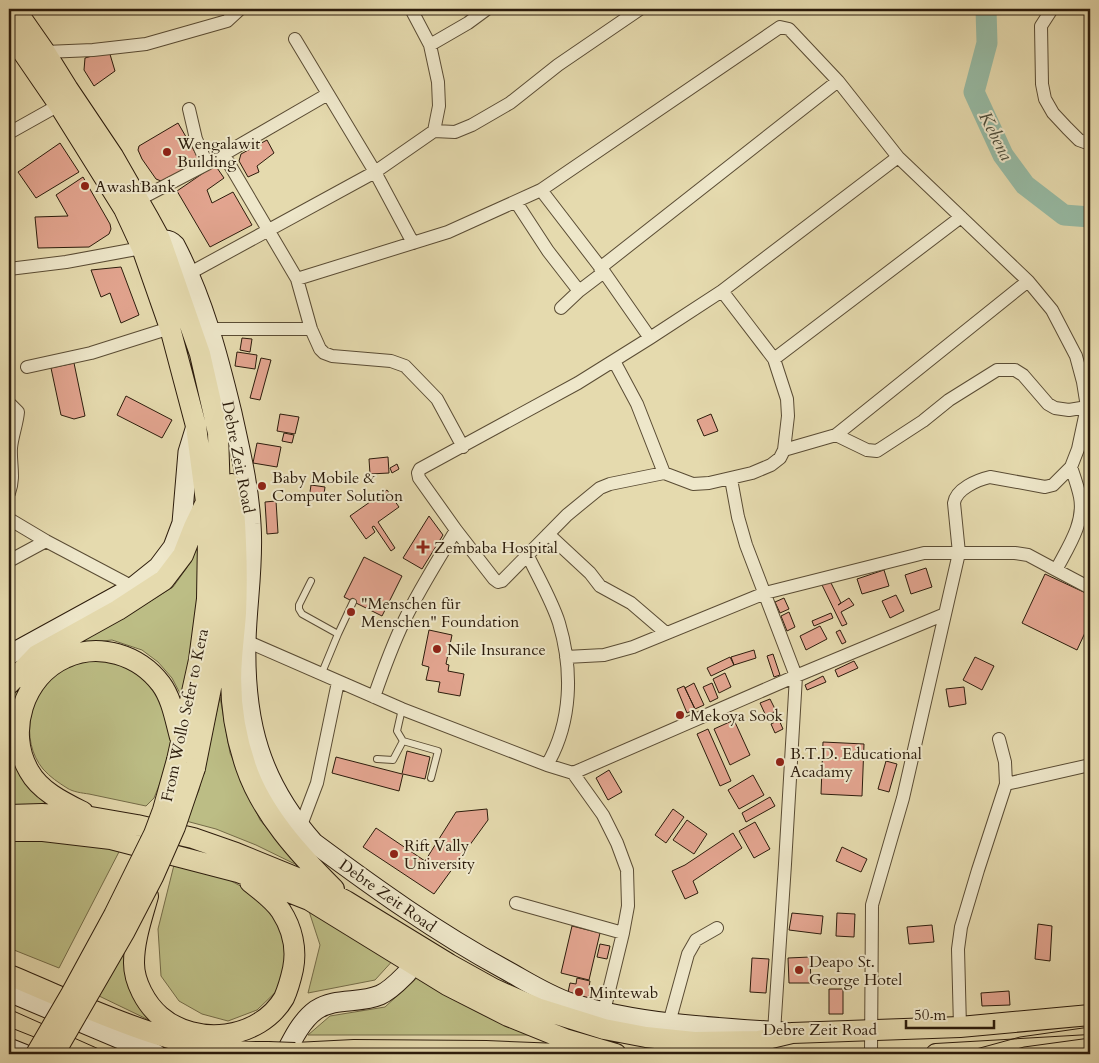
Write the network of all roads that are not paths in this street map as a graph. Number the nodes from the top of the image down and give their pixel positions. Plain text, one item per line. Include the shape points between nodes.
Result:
1 (15, 9) edge
2 (240, 9) edge
3 (411, 9) edge
4 (487, 9) edge
5 (1052, 9) edge
6 (635, 10) edge
7 (10, 37) edge
8 (295, 39) dead end
9 (430, 45) junction
10 (45, 52) junction
11 (838, 81) junction
12 (328, 94) junction
13 (59, 105) junction
14 (190, 109) dead end
15 (434, 132) junction
16 (9, 133) edge
17 (1090, 144) edge
18 (224, 155) junction
19 (898, 157) junction
20 (207, 164) junction
21 (375, 172) junction
22 (541, 190) junction
23 (138, 200) junction
24 (516, 202) junction
25 (961, 217) junction
26 (269, 230) junction
27 (413, 243) junction
28 (151, 244) junction
29 (9, 269) edge
30 (602, 270) junction
31 (190, 273) junction
32 (297, 279) junction
33 (1028, 281) junction
34 (722, 291) junction
35 (579, 292) junction
36 (561, 308) dead end
37 (170, 328) junction
38 (209, 329) junction
39 (311, 329) junction
40 (650, 338) junction
41 (774, 359) junction
42 (614, 361) junction
43 (27, 367) dead end
44 (9, 403) edge
45 (1087, 407) junction
46 (196, 426) junction
47 (218, 433) junction
48 (836, 435) junction
49 (463, 447) junction
50 (784, 450) junction
51 (1070, 467) junction
52 (664, 473) junction
53 (731, 479) junction
54 (9, 493) edge
55 (206, 502) junction
56 (9, 519) edge
57 (456, 530) junction
58 (548, 534) junction
59 (46, 541) junction
60 (959, 553) junction
61 (528, 556) junction
62 (9, 561) edge
63 (1056, 570) junction
64 (311, 581) dead end
65 (133, 587) junction
66 (1090, 588) edge
67 (765, 593) junction
68 (353, 602) dead end
69 (945, 614) junction
70 (666, 632) junction
71 (338, 634) junction
72 (246, 641) junction
73 (9, 655) edge
74 (36, 656) junction
75 (566, 657) junction
76 (9, 670) edge
77 (321, 675) junction
78 (796, 676) junction
79 (338, 682) junction
80 (9, 684) edge
81 (374, 697) junction
82 (402, 709) junction
83 (999, 739) dead end
84 (403, 741) junction
85 (185, 756) junction
86 (378, 759) dead end
87 (547, 765) junction
88 (1090, 765) edge
89 (573, 773) junction
90 (432, 778) dead end
91 (1006, 784) junction
92 (9, 815) edge
93 (91, 816) junction
94 (300, 828) junction
95 (9, 831) edge
96 (238, 872) junction
97 (153, 877) junction
98 (346, 900) junction
99 (516, 903) dead end
100 (717, 928) dead end
101 (623, 933) junction
102 (407, 972) dead end
103 (9, 975) edge
104 (9, 992) edge
105 (604, 1011) junction
106 (1090, 1015) edge
107 (669, 1022) junction
108 (960, 1027) junction
109 (872, 1029) junction
110 (783, 1032) junction
111 (1090, 1045) edge
112 (9, 1048) edge
113 (608, 1052) edge
114 (283, 1053) edge
115 (413, 1053) edge
116 (24, 1054) edge
117 (36, 1054) edge
118 (54, 1054) edge
119 (156, 1054) edge
120 (559, 1054) edge
121 (575, 1054) edge
122 (870, 1054) edge
123 (936, 1054) edge

1 - 10 main road
2 - 10 street via 227,21 146,44
3 - 9 street
4 - 9 street
5 - 17 street via 1041,26 1045,99 1053,114 1079,140
6 - 15 street via 510,103 455,132
7 - 13 main road
8 - 12 street
9 - 15 street via 438,82
10 - 23 main road
11 - 19 street
11 - 22 street via 788,29 780,27
11 - 30 street
12 - 18 street
12 - 21 street
13 - 16 street
13 - 28 main road via 124,209
14 - 20 street via 196,139
15 - 21 street
18 - 20 street
18 - 26 street
19 - 25 street
19 - 34 street
20 - 23 street
21 - 26 street
21 - 27 street
22 - 24 street
22 - 30 street
23 - 28 main road
24 - 27 street via 448,232
24 - 35 street
25 - 33 street
25 - 41 street
26 - 31 street
26 - 32 street
27 - 32 street
28 - 29 street via 66,262
28 - 31 main road, Debre Zeit Road via 172,242
28 - 37 main road, From Wollo Sefer to Kera
28 - 47 main road via 195,336
30 - 35 street
30 - 40 street
31 - 38 main road, Debre Zeit Road
32 - 39 street
33 - 45 street via 1052,310 1076,356
33 - 48 street
34 - 40 street
34 - 41 street
35 - 36 street
37 - 43 street via 92,353
37 - 46 main road, From Wollo Sefer to Kera
38 - 39 street
38 - 72 main road, Debre Zeit Road via 237,434 249,496 252,527
39 - 49 street via 324,353 390,361 405,366 437,399
40 - 42 street
41 - 50 street via 787,399
42 - 49 street
42 - 52 street via 637,404
44 - 54 street via 18,412 11,446 13,484
45 - 48 street via 1055,408 1023,375 1015,370 998,370 877,450 867,450
45 - 51 street via 1078,449
46 - 55 main road, From Wollo Sefer to Kera
46 - 65 main road via 188,452 182,523 173,548 158,568
47 - 85 main road via 223,588 217,658
47 - 98 main road via 230,465 234,508 238,557 232,702 246,768 270,814 301,856
48 - 50 street
49 - 57 street via 425,466 418,473
50 - 53 street via 780,458 771,464
51 - 60 street via 1053,485 1045,487 990,477 960,491 954,496
51 - 63 street via 1080,497 1081,515
52 - 53 street via 692,484
52 - 58 street via 600,488
53 - 67 street via 746,545
55 - 74 main road via 183,555 164,580
55 - 85 main road, From Wollo Sefer to Kera via 207,599
56 - 59 street
57 - 61 street via 498,582
57 - 81 street via 405,619
58 - 61 street
58 - 70 street via 600,586 631,603
59 - 62 street
59 - 65 street
60 - 63 street via 1028,555
60 - 67 street via 924,554
60 - 69 street
61 - 75 street via 558,621
63 - 66 street
64 - 71 lane via 299,609 302,614
65 - 73 main road
67 - 70 street
67 - 78 street
68 - 71 lane
69 - 78 street
69 - 109 street via 903,798 872,905
70 - 75 street via 604,655
71 - 77 lane
72 - 77 street
72 - 94 main road, Debre Zeit Road via 247,692 258,751 272,784
74 - 76 main road
74 - 80 main road
75 - 87 street via 568,706 560,740
77 - 79 street
78 - 89 street
78 - 110 street via 787,835
79 - 81 street
79 - 94 street via 317,783
81 - 82 street
82 - 84 lane via 397,731
82 - 87 street
83 - 91 street
84 - 86 lane via 393,760
84 - 90 lane via 438,751
85 - 93 main road via 162,685 135,661 119,654 84,652 49,667 26,698 21,712 18,730 21,749 29,771 42,787 60,801
85 - 97 main road, bridge via 175,827
85 - 117 main road, From Wollo Sefer to Kera, bridge via 154,834 114,915
87 - 89 street
88 - 91 street
89 - 101 street via 603,815 627,870 628,906
91 - 108 street via 961,927 958,949
92 - 93 main road
93 - 98 main road via 193,838
94 - 105 main road, Debre Zeit Road via 314,843 430,933 548,994
95 - 96 main road via 43,831 111,839
96 - 97 main road, bridge via 282,912 294,941 295,957 284,997 273,1011 256,1024 214,1036 181,1030 164,1019 154,1011 137,981 134,964 136,943
96 - 113 main road via 309,900 448,985 508,1016
97 - 118 main road, bridge
98 - 110 main road via 494,989 537,1008 604,1029 646,1037 725,1042 759,1041
99 - 101 street
100 - 107 street via 696,940 688,954
101 - 105 street
102 - 114 main road via 394,986 380,994 331,1003 318,1009
103 - 114 main road via 131,1026 174,1040 210,1048
104 - 119 main road
105 - 107 main road, Debre Zeit Road
106 - 108 main road, Debre Zeit Road
107 - 110 main road, Debre Zeit Road
108 - 109 main road, Debre Zeit Road
109 - 110 main road, Debre Zeit Road
109 - 122 street
111 - 123 main road
112 - 116 main road
113 - 121 main road
114 - 115 main road via 354,1050
115 - 120 main road via 486,1050

